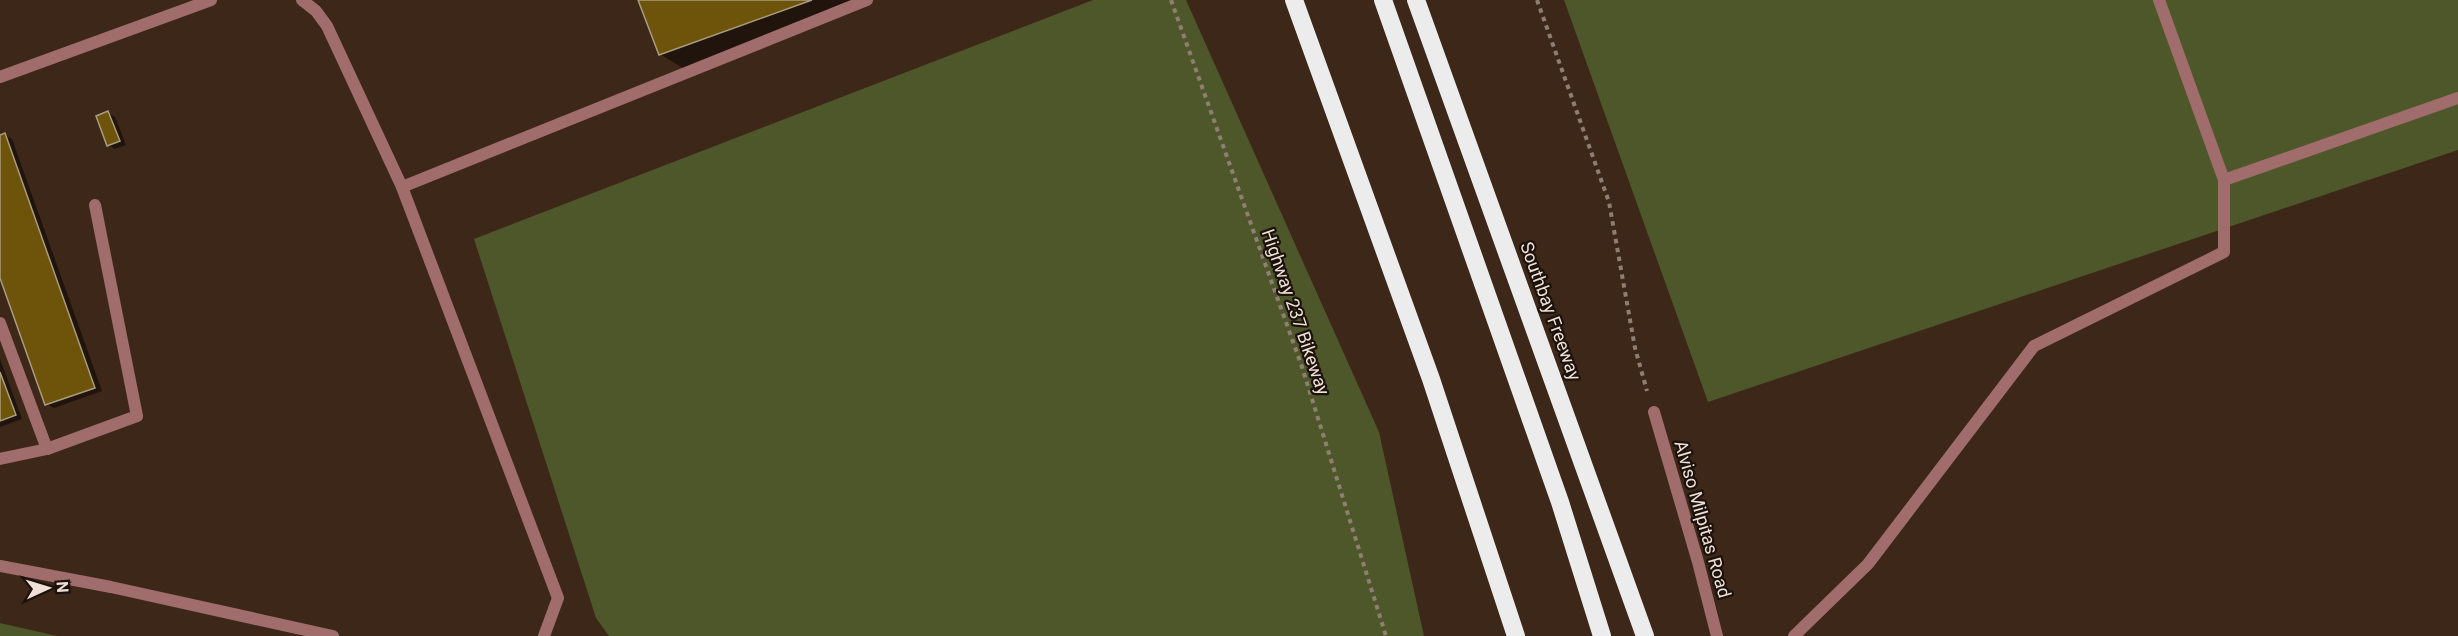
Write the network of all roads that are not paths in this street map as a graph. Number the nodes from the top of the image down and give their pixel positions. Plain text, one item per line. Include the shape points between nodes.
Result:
1 (211, 0) edge
2 (303, 0) edge
3 (867, 0) edge
4 (1294, 0) edge
5 (1383, 0) edge
6 (1416, 0) edge
7 (2159, 0) edge
8 (0, 77) edge
9 (2458, 98) edge
10 (2224, 180) junction
11 (402, 187) junction
12 (95, 205) dead end
13 (0, 323) edge
14 (1654, 412) road end
15 (47, 448) junction
16 (0, 459) edge
17 (0, 566) edge
18 (333, 636) edge
19 (544, 636) edge
20 (1516, 636) edge
21 (1602, 636) edge
22 (1645, 636) edge
23 (1717, 636) edge
24 (1794, 636) edge

1 - 8 lane
2 - 11 lane via 327,26
3 - 11 lane
4 - 20 highway via 1431,379
5 - 21 highway via 1560,502
6 - 22 highway, Southbay Freeway
7 - 10 lane
9 - 10 lane
10 - 24 lane via 2224,252 2034,346 1868,564
11 - 19 lane via 558,598
12 - 15 lane via 137,416
13 - 15 lane
14 - 23 lane, Alviso Milpitas Road
15 - 16 lane
17 - 18 lane

